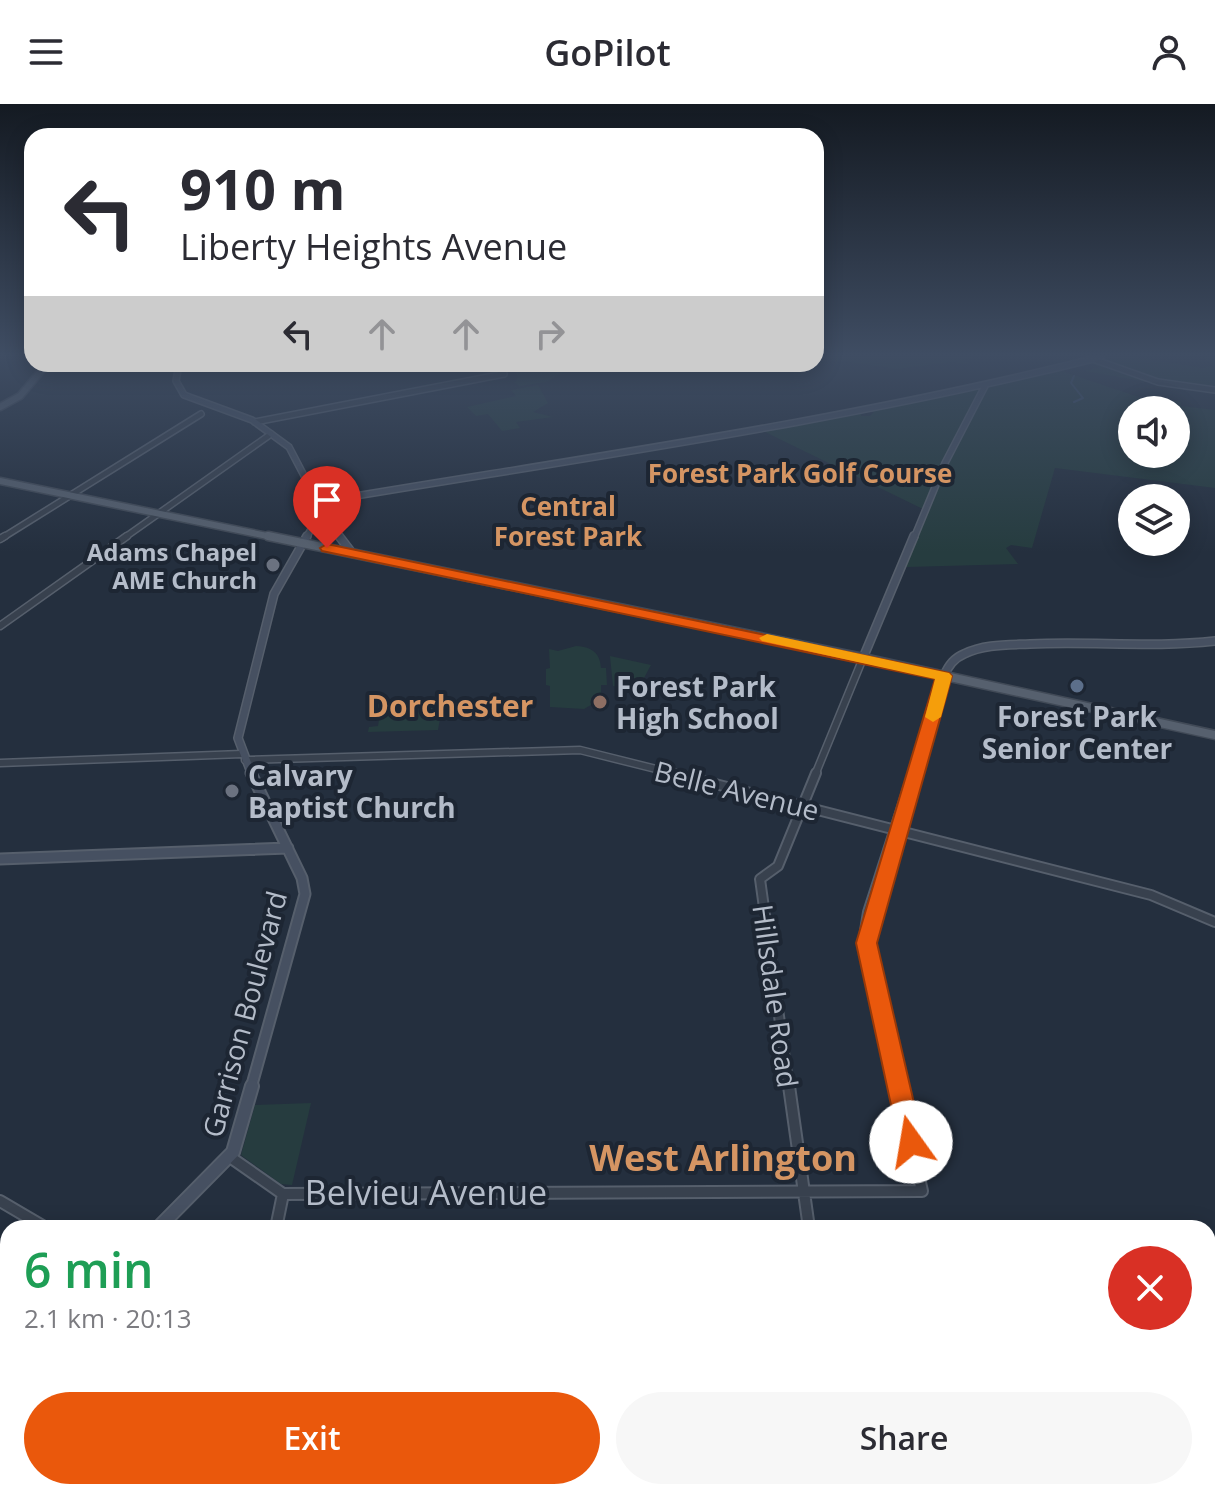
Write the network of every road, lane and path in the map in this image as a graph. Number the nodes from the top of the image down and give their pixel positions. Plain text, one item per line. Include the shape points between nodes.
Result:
1 (188, 422) edge
2 (255, 422) edge
3 (802, 422) edge
4 (966, 422) edge
5 (271, 434) junction
6 (0, 483) edge
7 (68, 497) junction
8 (321, 506) junction
9 (156, 514) junction
10 (0, 539) edge
11 (302, 544) junction
12 (352, 553) junction
13 (0, 623) edge
14 (1215, 641) edge
15 (863, 658) junction
16 (944, 676) junction
17 (1215, 735) edge
18 (243, 757) junction
19 (0, 763) edge
20 (803, 806) junction
21 (896, 830) junction
22 (288, 848) junction
23 (0, 859) edge
24 (1215, 922) edge
25 (230, 1157) junction
26 (804, 1191) junction
27 (283, 1194) junction
28 (0, 1201) edge
29 (32, 1220) edge
30 (166, 1220) edge
31 (278, 1220) edge
32 (808, 1220) edge

1 - 7 street
2 - 5 main road
3 - 8 main road
4 - 15 main road, Hillsdale Road
5 - 8 main road via 291,449
5 - 9 street
6 - 7 main road
7 - 9 main road
7 - 10 street
8 - 11 main road, Garrison Boulevard
8 - 12 main road
9 - 11 main road
9 - 13 street
11 - 12 main road
11 - 18 main road, Garrison Boulevard via 270,607 240,728
12 - 15 main road
14 - 16 main road via 991,646 962,654
15 - 16 main road
15 - 20 street, Hillsdale Road
16 - 17 main road
16 - 21 street
18 - 19 street, Belle Avenue
18 - 20 street, Belle Avenue via 580,750
18 - 22 main road, Garrison Boulevard
20 - 21 street, Belle Avenue
20 - 26 street, Hillsdale Road via 778,866 760,879
21 - 24 street, Belle Avenue via 1151,895
21 - 26 street, Belvieu Avenue via 867,943 922,1191
22 - 23 main road
22 - 25 main road, Garrison Boulevard via 304,884 303,907
25 - 27 street, Belvieu Avenue
25 - 30 main road, Garrison Boulevard
26 - 27 street, Belvieu Avenue
26 - 32 street, Hillsdale Road
27 - 31 street
28 - 29 street

